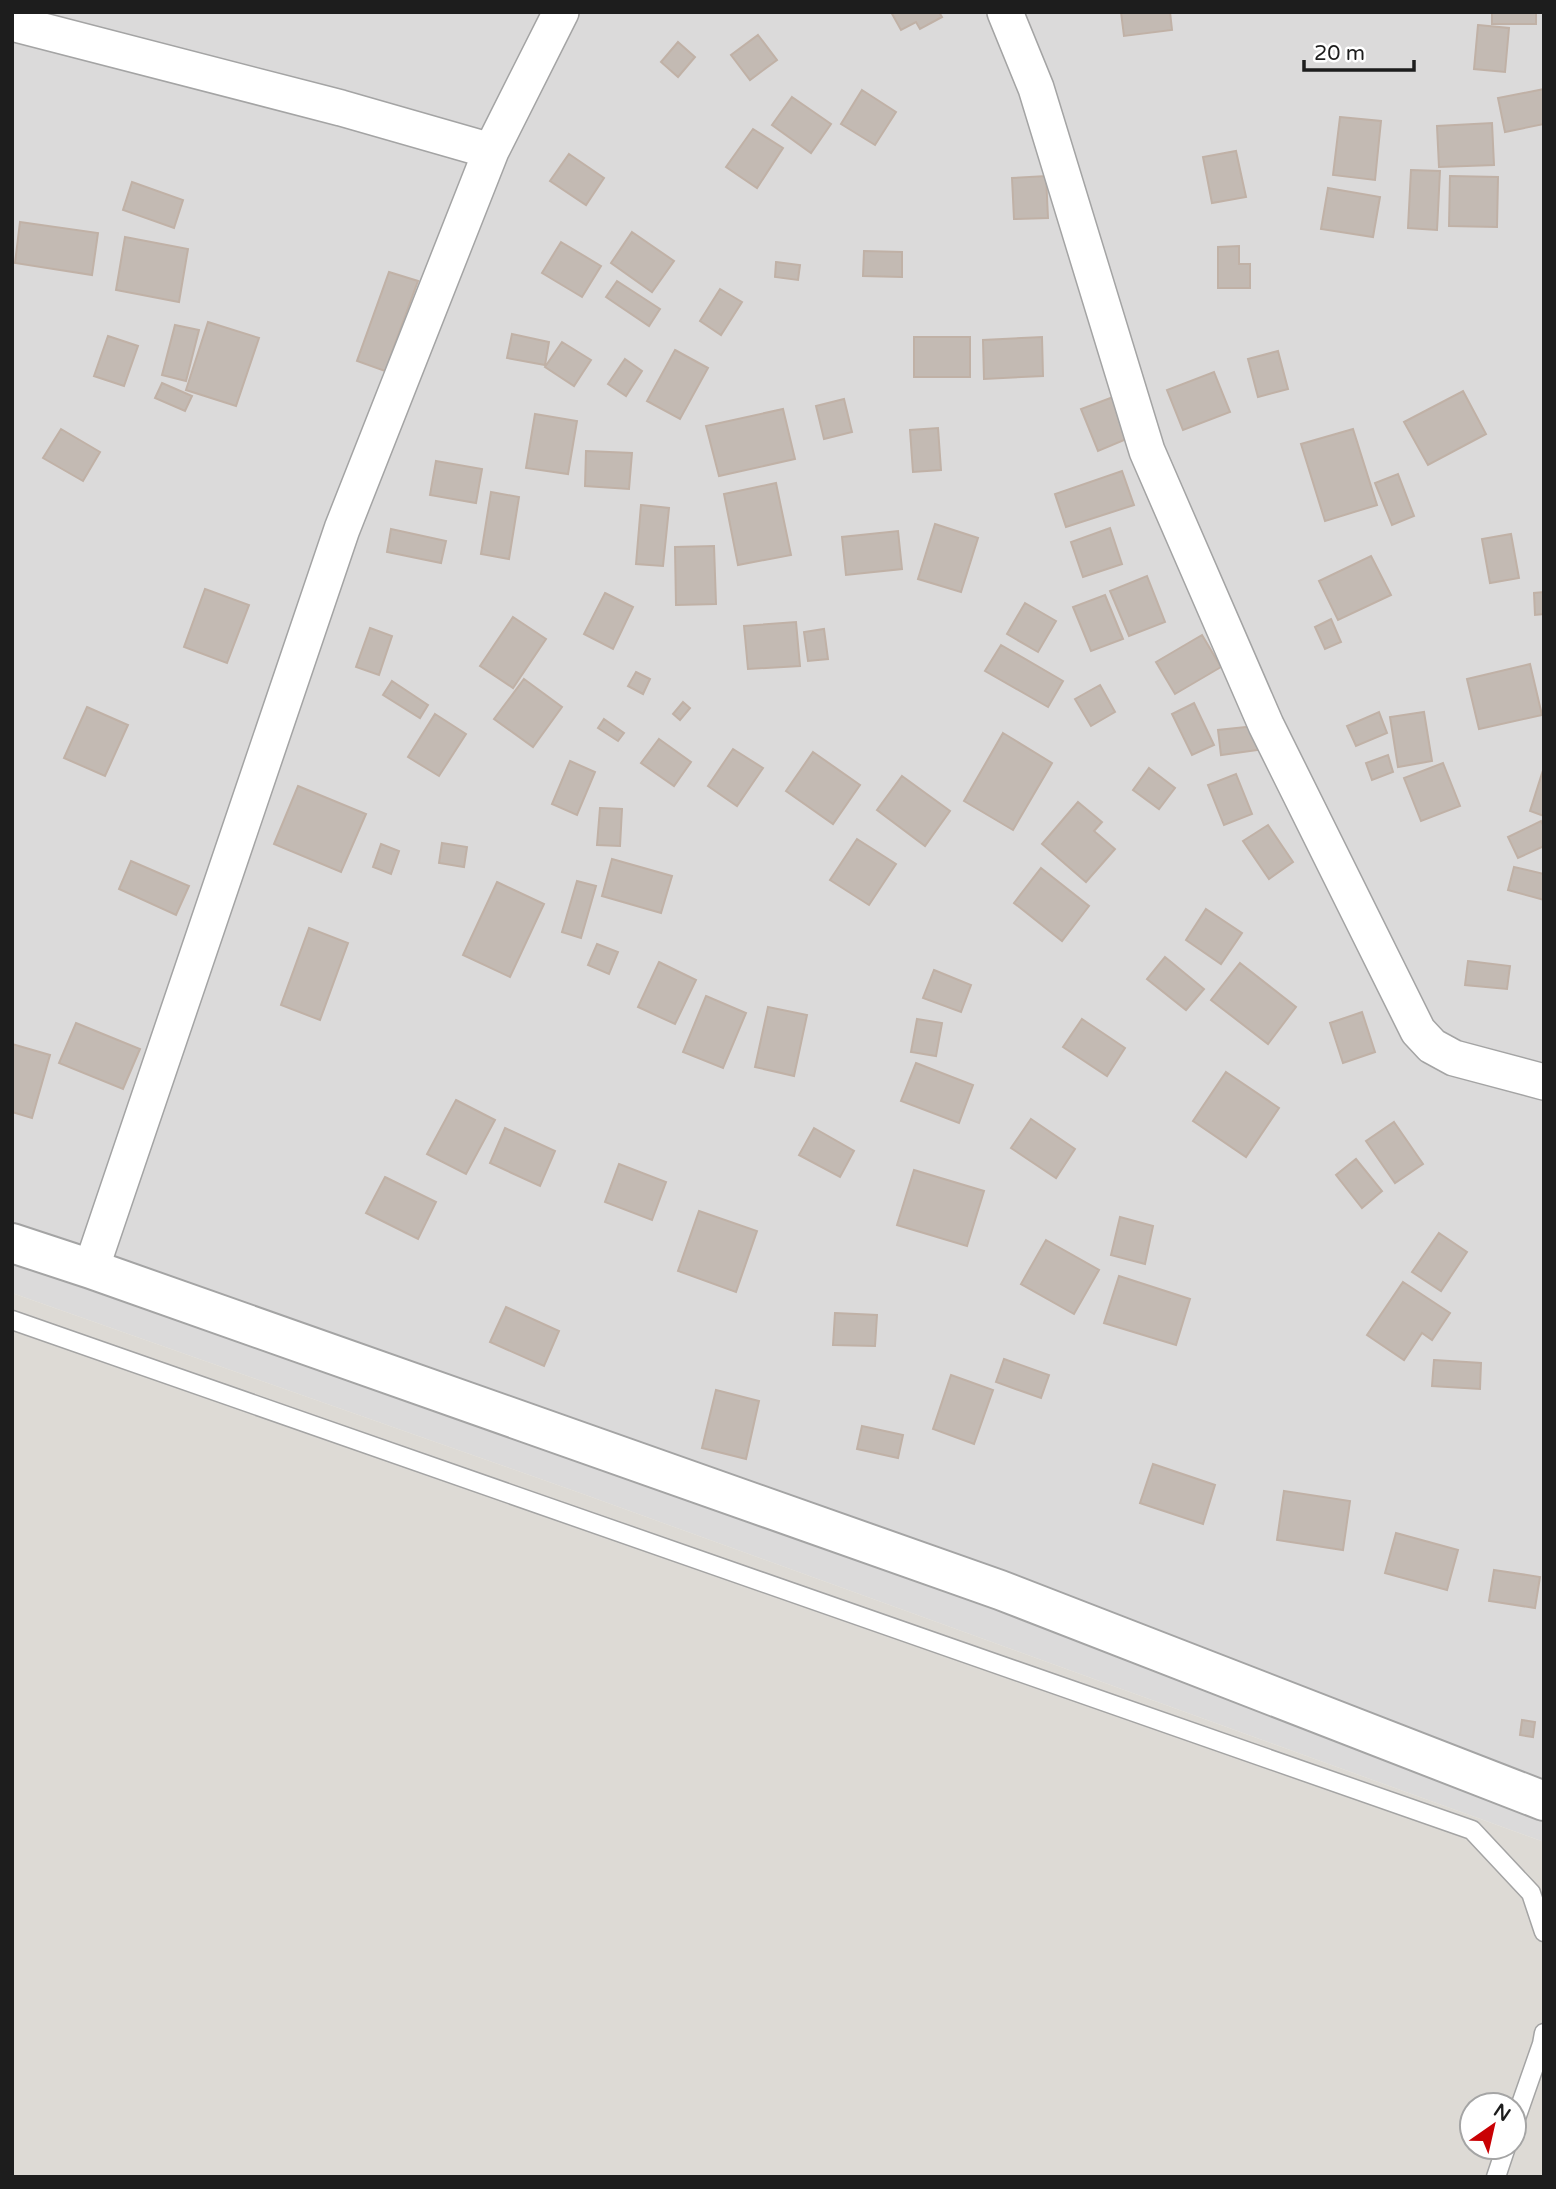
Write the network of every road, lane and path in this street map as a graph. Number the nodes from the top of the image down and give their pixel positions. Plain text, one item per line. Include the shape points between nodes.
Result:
1 (561, 12) edge
2 (1005, 12) edge
3 (12, 23) edge
4 (491, 151) junction
5 (1544, 1082) edge
6 (12, 1243) edge
7 (91, 1269) junction
8 (12, 1320) edge
9 (1544, 1801) edge
10 (1544, 1932) edge
11 (1544, 2033) edge
12 (1526, 2091) edge

1 - 4 street
2 - 5 street via 1036,88 1147,451 1266,725 1418,1031 1432,1046 1454,1058
3 - 4 street
4 - 7 street via 342,529
6 - 7 street
7 - 9 street via 1000,1590
8 - 10 lane via 1472,1830 1531,1893
11 - 12 lane

